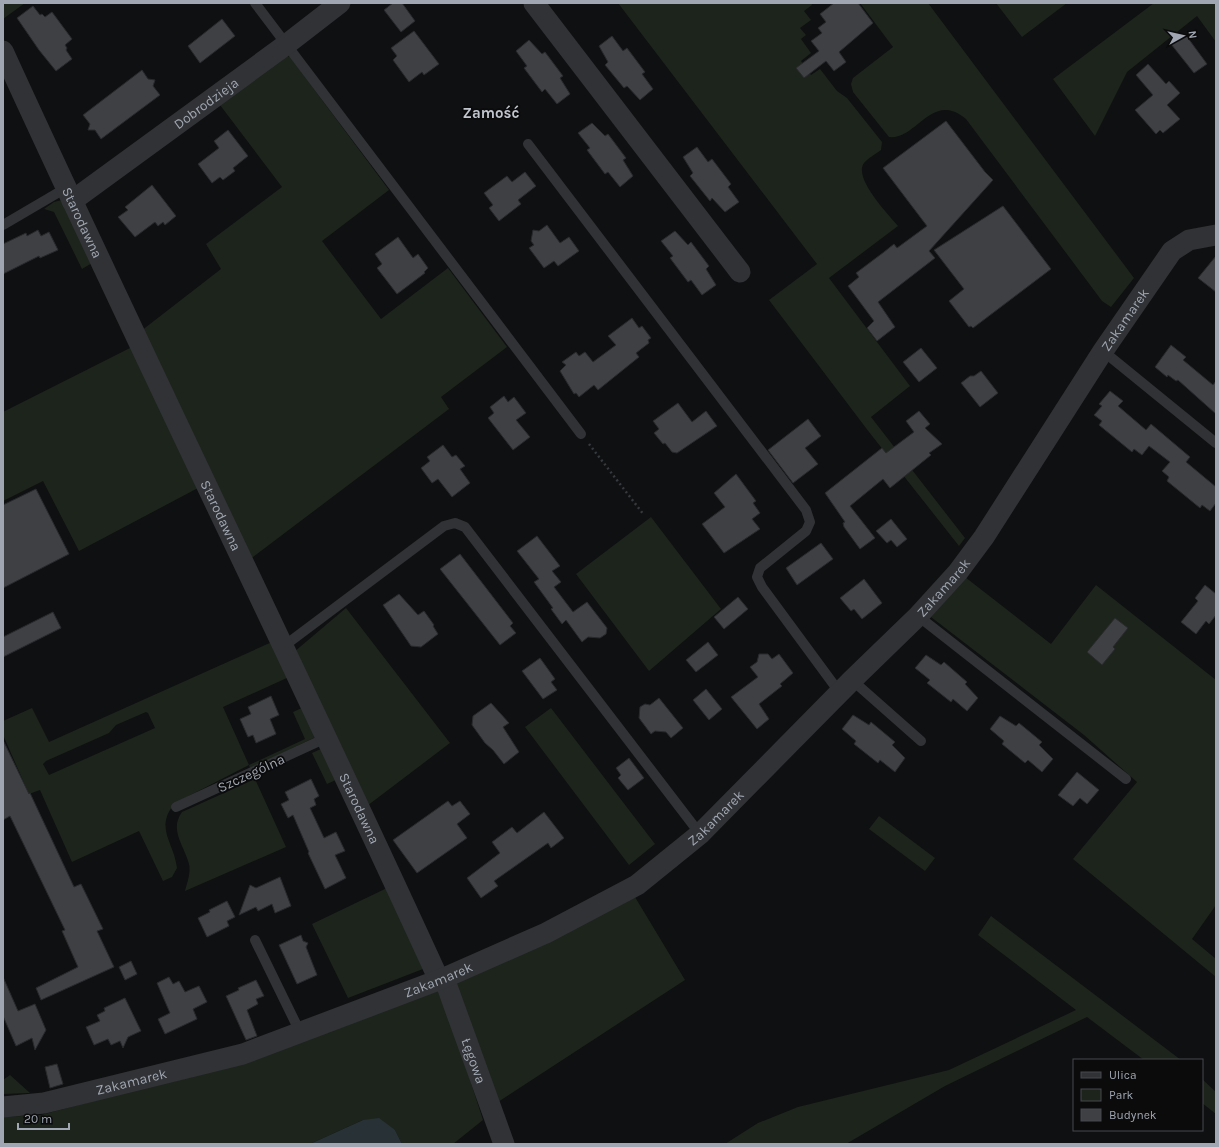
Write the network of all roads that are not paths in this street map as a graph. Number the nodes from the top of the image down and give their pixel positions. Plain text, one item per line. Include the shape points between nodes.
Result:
1 (255, 3) edge
2 (340, 3) edge
3 (534, 3) edge
4 (287, 44) junction
5 (3, 51) edge
6 (528, 144) dead end
7 (69, 195) junction
8 (3, 224) edge
9 (1216, 235) edge
10 (740, 272) dead end
11 (1103, 351) junction
12 (581, 434) road end
13 (1216, 443) edge
14 (918, 616) junction
15 (284, 646) junction
16 (846, 686) junction
17 (326, 738) junction
18 (922, 741) dead end
19 (1126, 779) dead end
20 (176, 808) dead end
21 (700, 834) junction
22 (255, 940) dead end
23 (442, 979) junction
24 (300, 1032) junction
25 (3, 1107) edge
26 (504, 1144) edge

1 - 4 lane
2 - 4 street, Dobrodzieja
3 - 10 street
4 - 7 street, Dobrodzieja
4 - 12 lane
5 - 7 street, Starodawna
6 - 16 lane via 806,510 810,522 806,531 760,568 757,576 762,587
7 - 8 lane
7 - 15 street, Starodawna
9 - 11 street, Zakamarek via 1188,240 1172,251
11 - 13 lane
11 - 14 street, Zakamarek via 984,537 958,572
14 - 16 street, Zakamarek
14 - 19 lane
15 - 17 street, Starodawna
15 - 21 lane via 444,526 455,523 465,527
16 - 18 lane
16 - 21 street, Zakamarek
17 - 20 lane, Szczególna
17 - 23 street, Starodawna
21 - 23 street, Zakamarek via 637,884 546,932
22 - 24 lane
23 - 24 street, Zakamarek
23 - 26 street, Łęgowa
24 - 25 street, Zakamarek via 243,1054 44,1103

